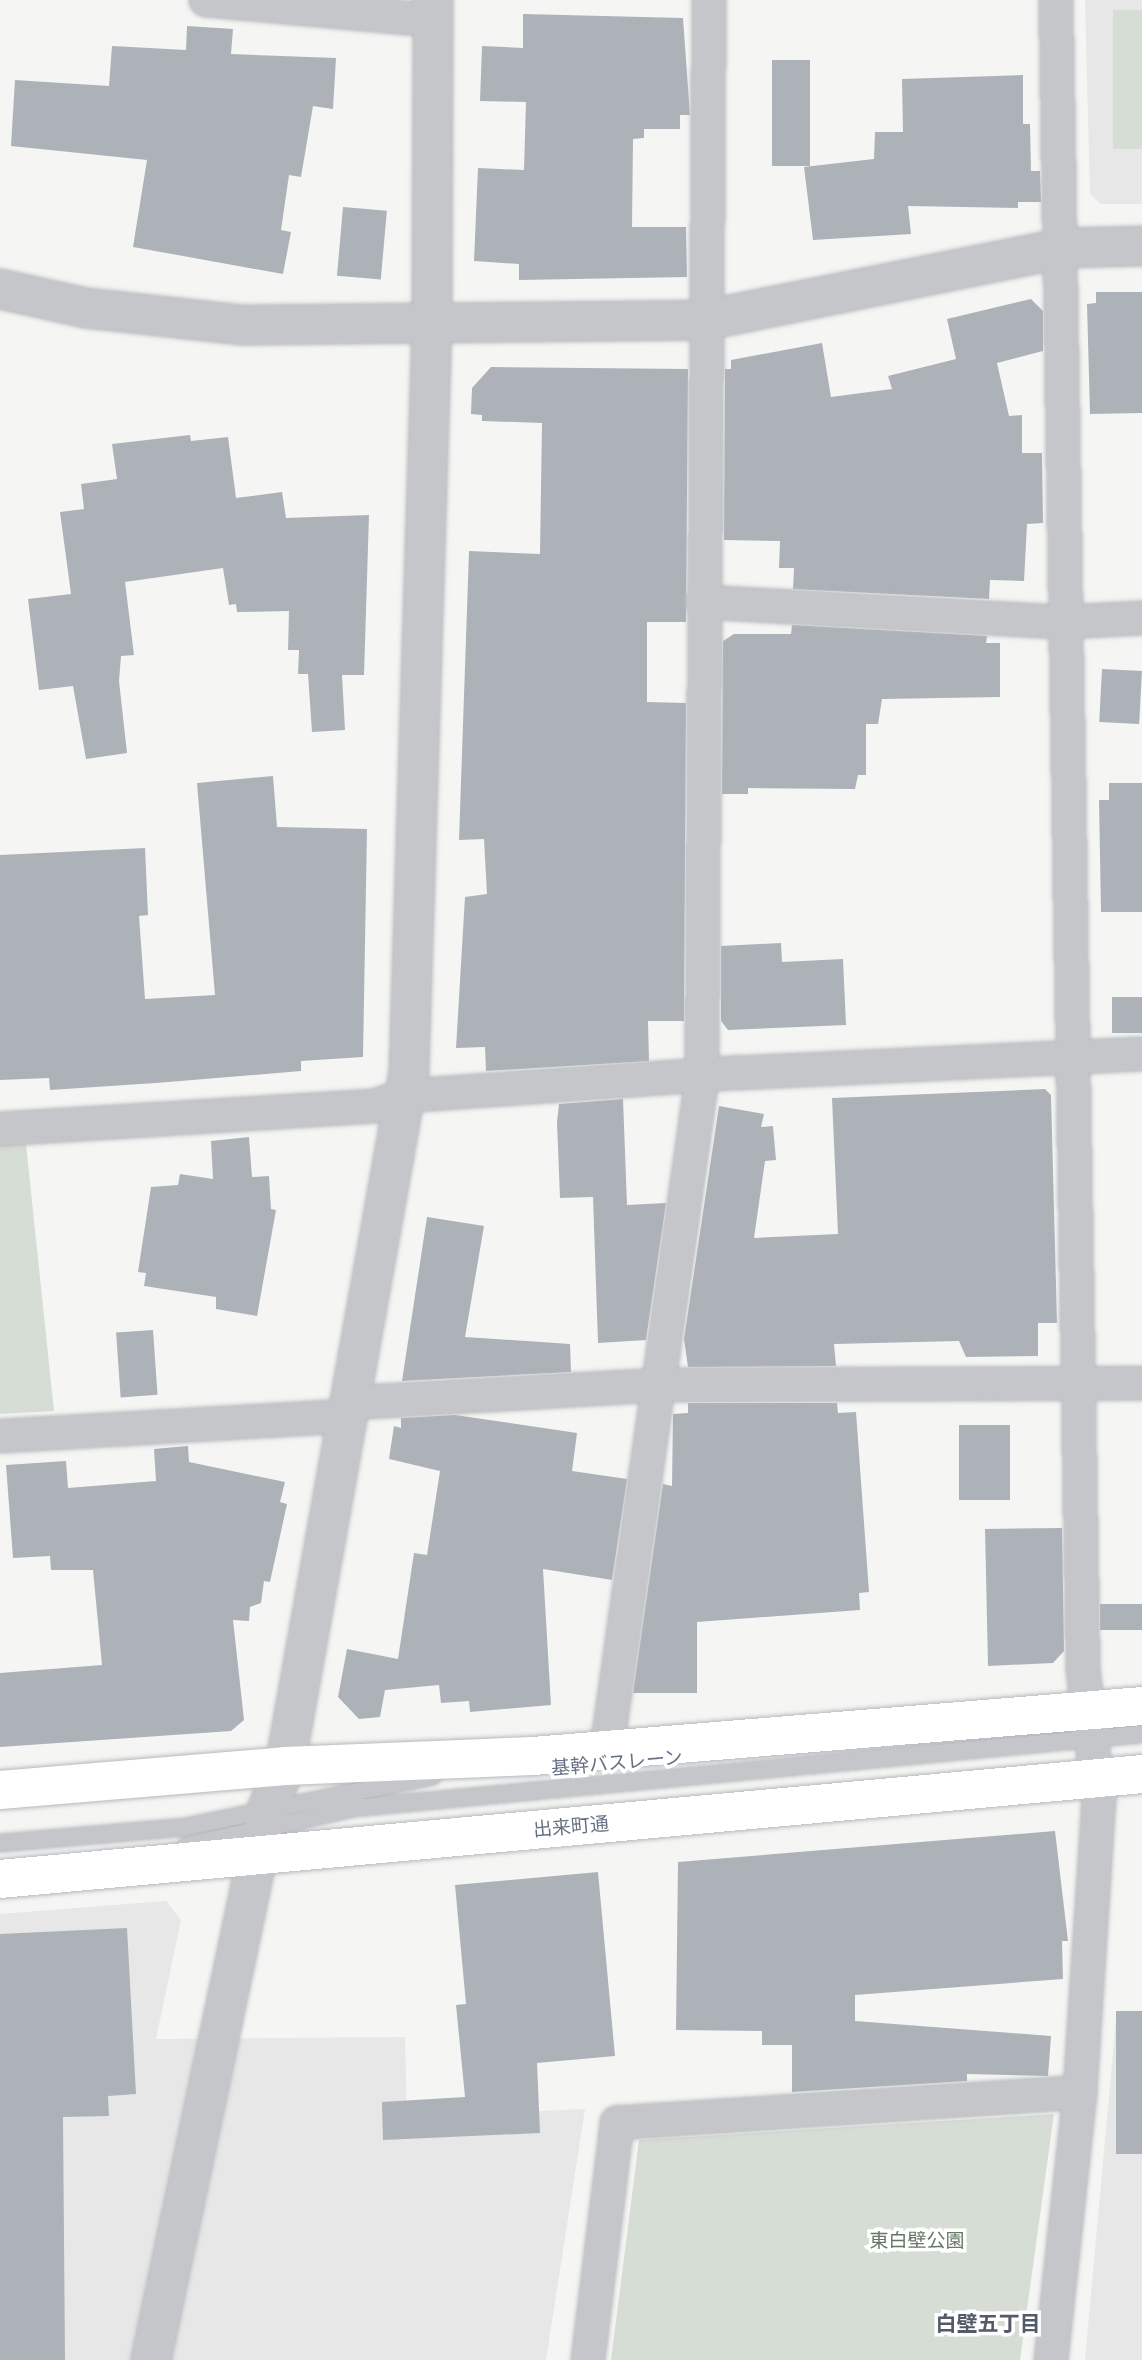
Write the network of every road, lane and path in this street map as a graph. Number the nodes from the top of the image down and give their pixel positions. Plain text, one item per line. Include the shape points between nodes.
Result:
1 (206, 0) edge
2 (709, 0) edge
3 (1056, 0) edge
4 (433, 10) edge
5 (1142, 246) edge
6 (1062, 247) junction
7 (0, 289) edge
8 (706, 320) junction
9 (432, 323) junction
10 (702, 602) junction
11 (1142, 618) edge
12 (1064, 621) junction
13 (1142, 1054) edge
14 (1075, 1057) junction
15 (702, 1078) junction
16 (404, 1096) junction
17 (0, 1129) edge
18 (1142, 1383) edge
19 (660, 1385) junction
20 (1079, 1385) junction
21 (346, 1410) junction
22 (0, 1436) edge
23 (1142, 1706) edge
24 (1088, 1725) junction
25 (1142, 1734) edge
26 (607, 1748) junction
27 (533, 1756) junction
28 (285, 1766) junction
29 (1142, 1774) edge
30 (1098, 1778) junction
31 (0, 1790) edge
32 (265, 1829) junction
33 (0, 1843) edge
34 (0, 1879) edge
35 (1080, 2092) junction
36 (150, 2360) edge
37 (588, 2360) edge
38 (1051, 2360) edge

1 - 4 street
2 - 8 street
3 - 6 street
4 - 9 street
5 - 6 street
6 - 8 street
6 - 12 street
7 - 9 street via 86,308 243,325
8 - 9 street
8 - 10 street
9 - 16 street
10 - 12 street
10 - 15 street
11 - 12 street
12 - 14 street
13 - 14 street
14 - 15 street
14 - 20 street
15 - 16 street
15 - 19 street
16 - 17 street via 375,1106
16 - 21 street
18 - 20 street
19 - 20 street
19 - 21 street
19 - 26 street
20 - 24 street
21 - 22 street
21 - 28 street
23 - 24 main road
24 - 25 lane, 基幹バスレーン
24 - 26 main road
24 - 30 street
24 - 32 lane, 基幹バスレーン via 353,1808
26 - 27 main road
27 - 28 main road
27 - 32 lane, 基幹バスレーン
28 - 31 main road
28 - 32 street
29 - 30 main road, 出来町通
30 - 32 main road, 出来町通
30 - 35 street
32 - 33 lane, 基幹バスレーン via 185,1826
32 - 34 main road, 出来町通 via 101,1868
32 - 36 street
35 - 37 street via 617,2123
35 - 38 street

